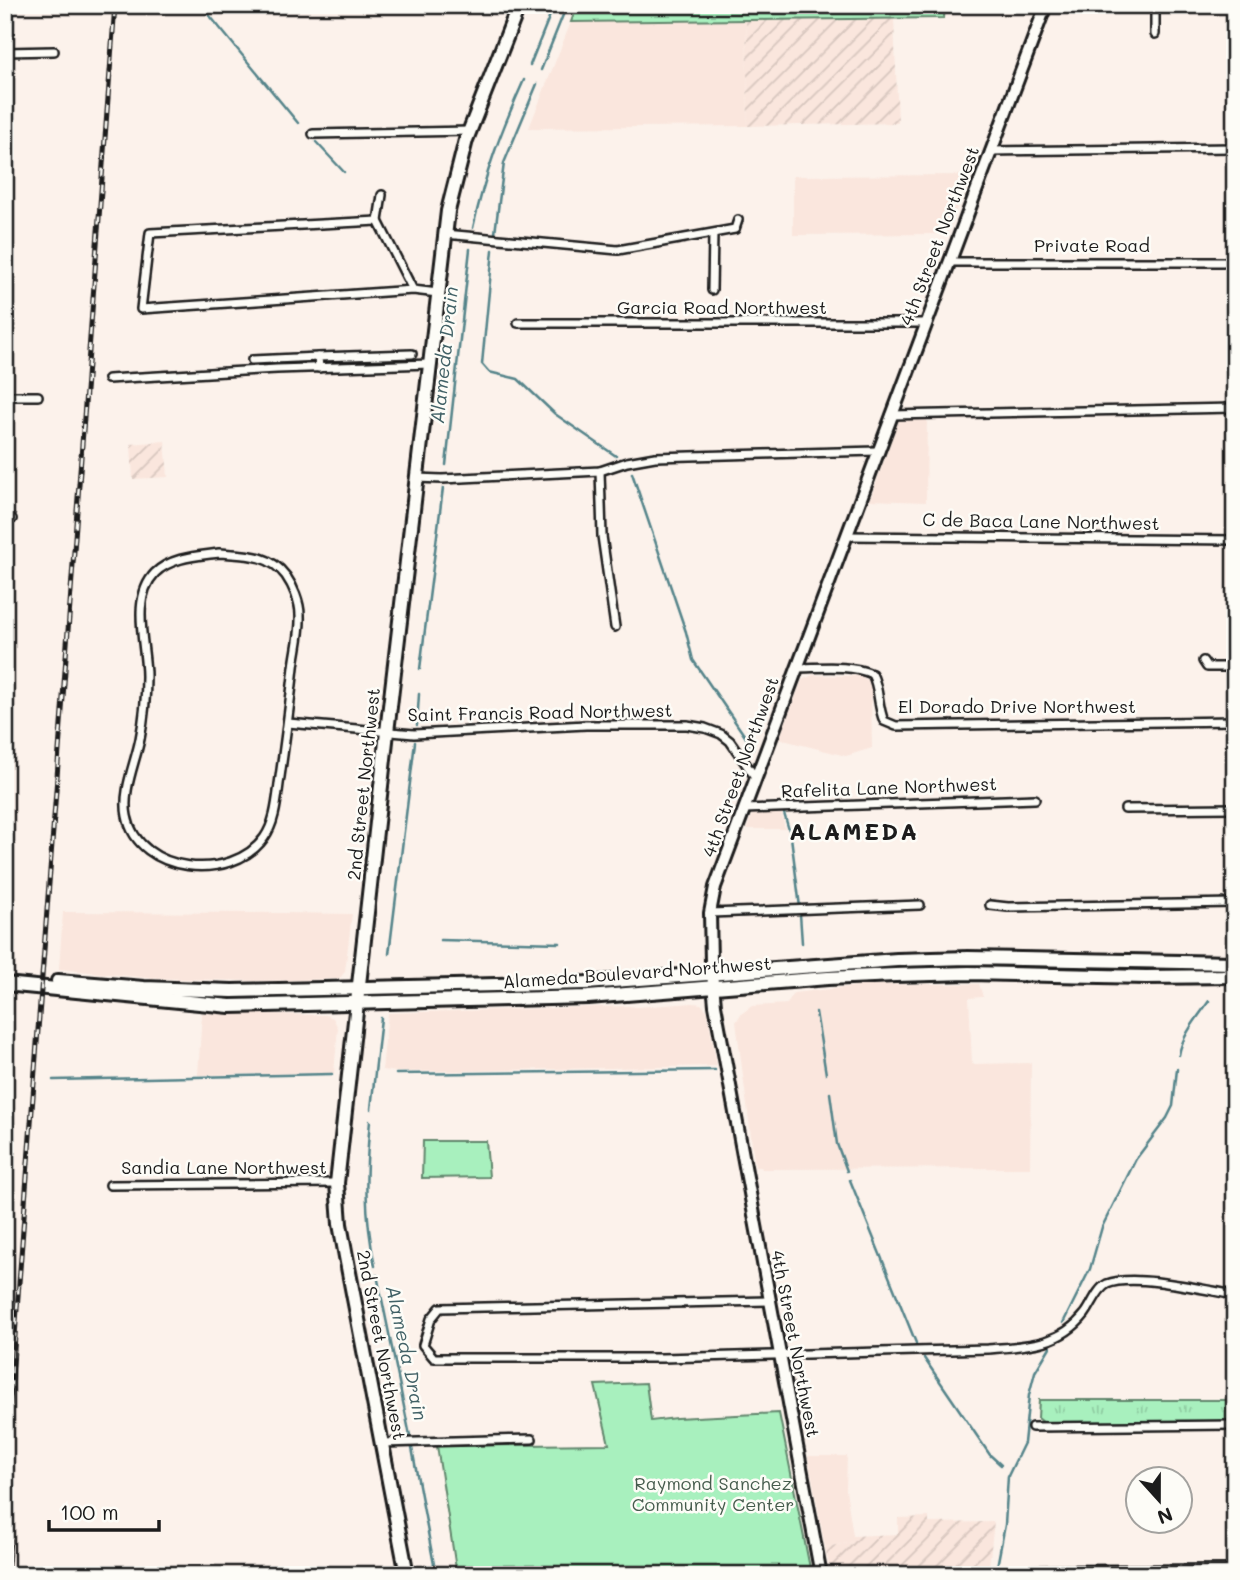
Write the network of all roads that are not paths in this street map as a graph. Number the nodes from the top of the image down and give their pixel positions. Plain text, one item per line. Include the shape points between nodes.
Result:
1 (519, 5) edge
2 (1046, 5) edge
3 (1155, 5) edge
4 (1156, 34) dead end
5 (54, 51) dead end
6 (5, 52) edge
7 (470, 131) junction
8 (313, 134) dead end
9 (1235, 148) edge
10 (990, 151) junction
11 (382, 195) dead end
12 (378, 220) junction
13 (738, 220) dead end
14 (444, 234) junction
15 (713, 234) junction
16 (1235, 261) edge
17 (949, 262) junction
18 (413, 290) junction
19 (712, 290) dead end
20 (438, 293) junction
21 (518, 323) dead end
22 (926, 323) junction
23 (412, 354) dead end
24 (318, 358) junction
25 (251, 360) dead end
26 (430, 364) junction
27 (319, 368) junction
28 (108, 379) dead end
29 (5, 396) edge
30 (38, 396) dead end
31 (1235, 408) edge
32 (891, 415) junction
33 (877, 451) junction
34 (600, 471) junction
35 (416, 478) junction
36 (846, 536) junction
37 (1235, 540) edge
38 (615, 627) dead end
39 (1203, 661) dead end
40 (1235, 667) edge
41 (796, 668) junction
42 (1235, 720) edge
43 (288, 723) junction
44 (387, 732) junction
45 (755, 778) junction
46 (1035, 799) dead end
47 (744, 808) junction
48 (1235, 808) edge
49 (1125, 809) dead end
50 (1235, 903) edge
51 (920, 905) dead end
52 (990, 905) dead end
53 (710, 913) junction
54 (1235, 963) edge
55 (712, 975) junction
56 (5, 976) edge
57 (1235, 976) edge
58 (5, 984) edge
59 (42, 984) junction
60 (359, 988) junction
61 (713, 988) junction
62 (357, 1003) junction
63 (337, 1183) junction
64 (110, 1185) dead end
65 (1235, 1295) edge
66 (769, 1301) junction
67 (779, 1353) junction
68 (1235, 1425) edge
69 (1032, 1427) dead end
70 (532, 1439) dead end
71 (382, 1443) junction
72 (1235, 1569) edge
73 (407, 1575) edge
74 (821, 1575) edge
75 (1005, 1575) edge

1 - 7 main road, 2nd Street Northwest
2 - 10 main road, 4th Street Northwest
3 - 4 street
5 - 6 street
7 - 8 street
7 - 14 main road, 2nd Street Northwest
9 - 10 street
10 - 17 main road, 4th Street Northwest
11 - 12 street
12 - 18 street
12 - 18 street via 149,233 141,309
13 - 15 street via 735,229
14 - 15 street via 618,250
14 - 20 main road, 2nd Street Northwest
15 - 19 street
16 - 17 street, Private Road
17 - 22 main road, 4th Street Northwest
18 - 20 street
20 - 26 main road, 2nd Street Northwest
21 - 22 street, Garcia Road Northwest
22 - 32 main road, 4th Street Northwest
23 - 24 street
24 - 25 street
24 - 27 street
26 - 27 street
26 - 35 main road, 2nd Street Northwest
27 - 28 street
29 - 30 street
31 - 32 street
32 - 33 main road, 4th Street Northwest
33 - 34 street via 655,457
33 - 36 main road, 4th Street Northwest
34 - 35 street
34 - 38 street via 601,536
35 - 44 main road, 2nd Street Northwest
36 - 37 street, C de Baca Lane Northwest
36 - 41 main road, 4th Street Northwest
39 - 40 street via 1207,667
41 - 42 street, El Dorado Drive Northwest via 839,667 872,674 884,721 907,727
41 - 45 main road, 4th Street Northwest
43 - 43 street via 300,614 286,576 256,555 219,553 186,557 154,574 142,602 144,711 125,794 126,815 137,841 148,852 182,865 235,860 251,851 272,822
43 - 44 street, Saint Francis Road Northwest
44 - 45 street, Saint Francis Road Northwest via 586,725 696,727 730,741
44 - 60 main road, 2nd Street Northwest
45 - 47 main road, 4th Street Northwest
46 - 47 street, Rafelita Lane Northwest
47 - 53 main road, 4th Street Northwest
48 - 49 street
50 - 52 street
51 - 53 street
53 - 55 main road, 4th Street Northwest
54 - 55 main road, Alameda Boulevard Northwest via 927,959
55 - 60 main road, Alameda Boulevard Northwest
55 - 61 main road, 4th Street Northwest
56 - 59 main road
57 - 61 main road, Alameda Boulevard Northwest via 960,973
58 - 59 main road
59 - 60 main road, Alameda Boulevard Northwest via 232,991
59 - 62 main road, Alameda Boulevard Northwest via 230,1006
60 - 62 main road, 2nd Street Northwest
61 - 62 main road, Alameda Boulevard Northwest
61 - 66 main road, 4th Street Northwest
62 - 63 main road, 2nd Street Northwest
63 - 64 street, Sandia Lane Northwest
63 - 71 main road, 2nd Street Northwest via 340,1224
65 - 67 street via 1118,1281 1103,1286 1072,1328 1038,1345
66 - 67 main road, 4th Street Northwest
66 - 67 street via 440,1308 431,1319 424,1345 433,1358
67 - 74 main road, 4th Street Northwest
68 - 69 street
70 - 71 street
71 - 73 main road, 2nd Street Northwest
72 - 75 street via 1025,1570

